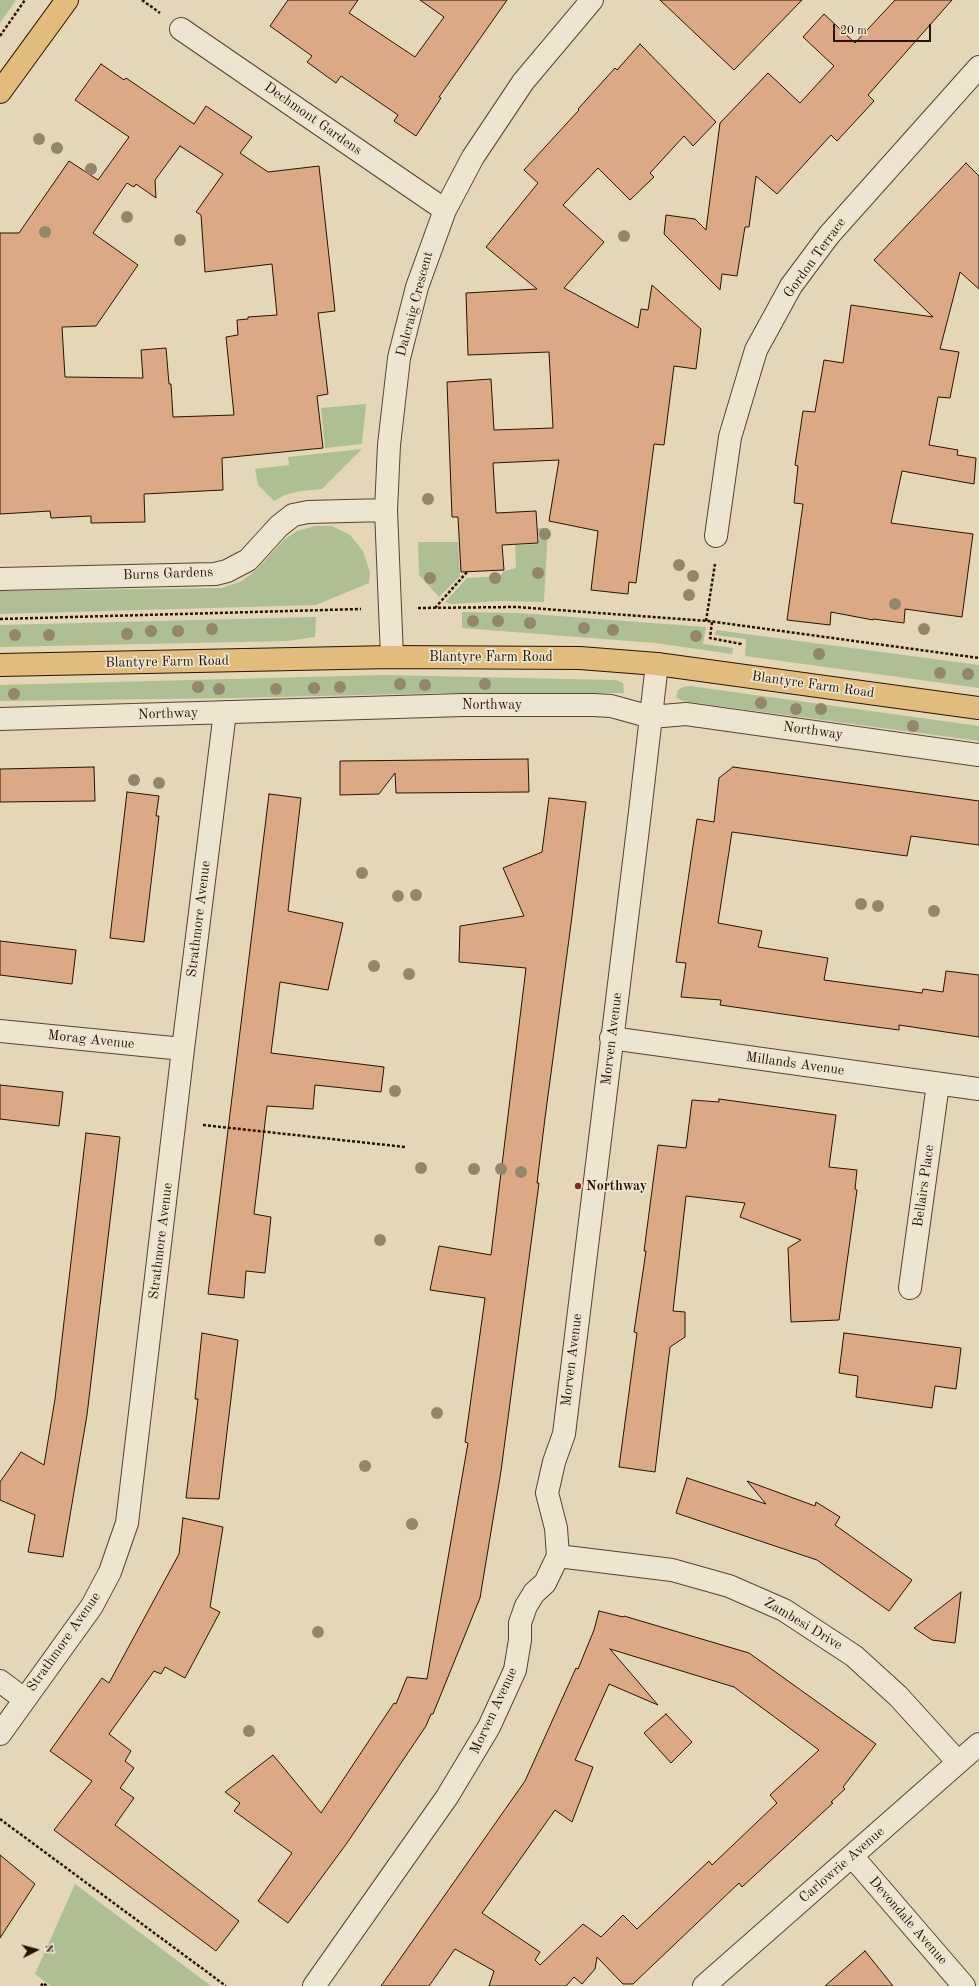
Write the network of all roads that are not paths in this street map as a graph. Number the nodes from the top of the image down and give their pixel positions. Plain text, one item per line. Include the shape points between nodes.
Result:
1 (67, 0) edge
2 (592, 0) edge
3 (181, 29) dead end
4 (979, 67) edge
5 (0, 92) edge
6 (445, 210) junction
7 (386, 510) junction
8 (716, 536) road end
9 (0, 579) edge
10 (392, 657) junction
11 (657, 664) junction
12 (0, 665) edge
13 (979, 708) edge
14 (225, 712) junction
15 (651, 717) junction
16 (0, 719) edge
17 (979, 755) edge
18 (0, 1031) edge
19 (612, 1038) junction
20 (183, 1049) junction
21 (938, 1084) junction
22 (979, 1089) edge
23 (910, 1288) dead end
24 (558, 1556) junction
25 (0, 1681) edge
26 (24, 1699) junction
27 (0, 1734) edge
28 (979, 1744) edge
29 (958, 1762) junction
30 (852, 1856) junction
31 (314, 1986) edge
32 (704, 1986) edge
33 (964, 1986) edge

1 - 5 main road
2 - 6 street, Dalcraig Crescent via 514,94 468,166
3 - 6 street, Dechmont Gardens
4 - 8 street, Gordon Terrace via 829,235 791,286 756,350 730,437
6 - 7 street, Dalcraig Crescent via 417,287 399,358 389,445
7 - 9 street, Burns Gardens via 308,512 293,516 276,529 248,560 215,574
7 - 10 street, Dalcraig Crescent
10 - 11 main road, Blantyre Farm Road via 580,658
10 - 12 main road, Blantyre Farm Road
11 - 13 main road, Blantyre Farm Road
11 - 15 street, Morven Avenue
14 - 15 street, Northway via 463,705 594,705 611,706
14 - 16 street, Northway
14 - 20 street, Strathmore Avenue
15 - 17 street, Northway via 686,714
15 - 19 street, Morven Avenue
18 - 20 street, Morag Avenue
19 - 21 street, Millands Avenue
19 - 24 street, Morven Avenue via 564,1434 547,1493 556,1528
20 - 26 street, Strathmore Avenue via 127,1523 110,1572 92,1606
21 - 22 street, Millands Avenue
21 - 23 street, Bellairs Place
24 - 29 street, Zambesi Drive via 672,1570 729,1586 784,1610 854,1656 898,1696
24 - 31 street, Morven Avenue via 545,1583 534,1593 526,1606 520,1623 515,1670 486,1734 447,1797
25 - 26 street
26 - 27 street, Strathmore Avenue
28 - 29 street, Carlowrie Avenue
29 - 30 street, Carlowrie Avenue
30 - 32 street, Carlowrie Avenue
30 - 33 street, Devondale Avenue

